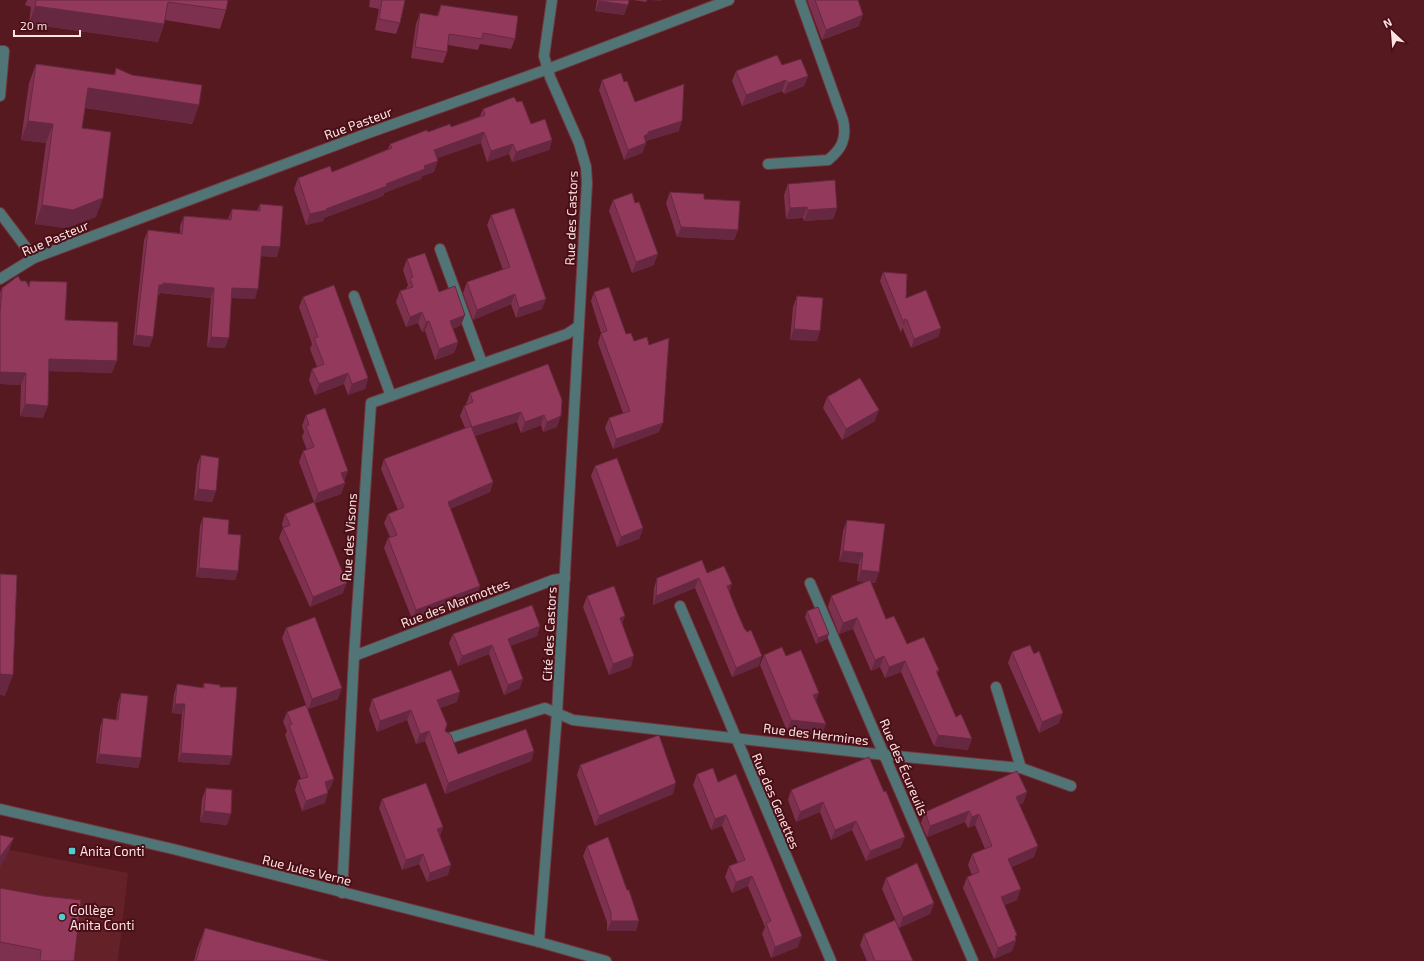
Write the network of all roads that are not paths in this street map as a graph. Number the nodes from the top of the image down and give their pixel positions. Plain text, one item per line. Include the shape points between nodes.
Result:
1 (552, 0) edge
2 (729, 0) edge
3 (800, 0) edge
4 (0, 51) edge
5 (548, 69) junction
6 (0, 96) edge
7 (768, 164) dead end
8 (0, 213) edge
9 (440, 249) dead end
10 (34, 258) junction
11 (0, 279) edge
12 (354, 296) dead end
13 (579, 326) junction
14 (482, 363) junction
15 (391, 396) junction
16 (566, 578) junction
17 (810, 583) dead end
18 (680, 606) dead end
19 (354, 656) junction
20 (996, 687) dead end
21 (557, 713) junction
22 (735, 737) junction
23 (447, 739) edge
24 (885, 755) junction
25 (1021, 768) junction
26 (1071, 786) dead end
27 (0, 809) edge
28 (342, 893) junction
29 (539, 942) junction
30 (606, 961) edge
31 (831, 961) edge
32 (974, 961) edge

1 - 5 street, Rue des Castors via 544,56
2 - 5 street, Rue Pasteur
3 - 7 street via 843,120 844,140 841,147 828,160
4 - 6 street via 4,51
5 - 10 street, Rue Pasteur
5 - 13 street, Rue des Castors via 579,143 586,167
8 - 10 street
9 - 14 street
10 - 11 street, Rue Pasteur
12 - 15 street
13 - 14 street, Rue des Visons via 567,334
13 - 16 street, Cité des Castors
14 - 15 street, Rue des Visons
15 - 19 street, Rue des Visons via 371,403
16 - 19 street, Rue des Marmottes via 553,580
16 - 21 street, Cité des Castors
17 - 24 street, Rue des Écureuils
18 - 22 street, Rue des Genettes
19 - 28 street, Rue des Visons
20 - 25 street
21 - 22 street, Rue des Hermines via 573,720
21 - 23 street, Rue des Hermines via 545,708
21 - 29 street, Cité des Castors
22 - 24 street, Rue des Hermines
22 - 31 street, Rue des Genettes
24 - 25 street, Rue des Hermines
24 - 32 street, Rue des Écureuils
25 - 26 street, Rue des Hermines
27 - 28 street, Rue Jules Verne via 173,849
28 - 29 street, Rue Jules Verne
29 - 30 street, Rue Jules Verne

